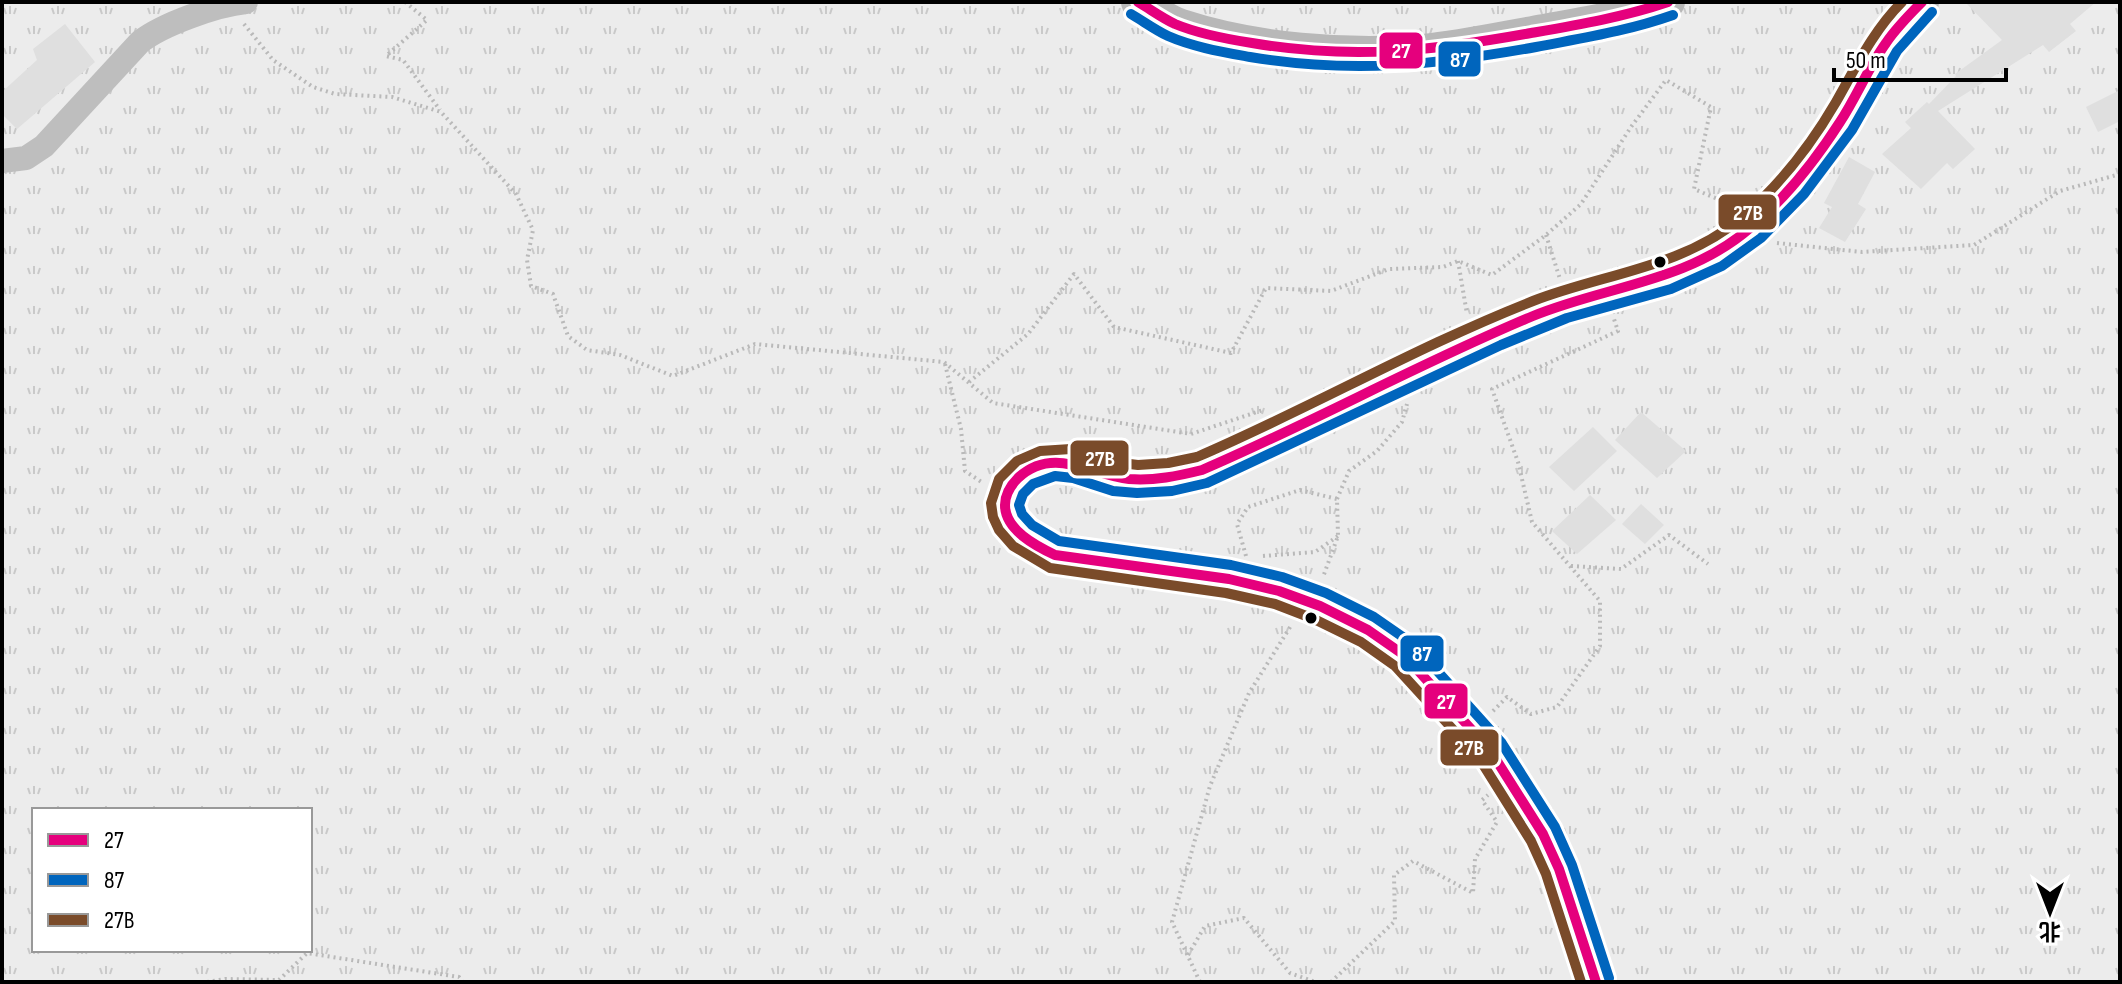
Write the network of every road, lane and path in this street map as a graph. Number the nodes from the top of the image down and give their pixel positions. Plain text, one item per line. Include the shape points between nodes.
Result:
1 (405, 2) edge
2 (1138, 2) edge
3 (1668, 2) edge
4 (1922, 2) edge
5 (237, 3) edge
6 (441, 112) junction
7 (2, 161) edge
8 (2120, 174) edge
9 (1546, 235) junction
10 (1726, 247) junction
11 (1458, 261) junction
12 (1604, 292) junction
13 (1567, 303) junction
14 (1472, 341) junction
15 (944, 362) junction
16 (1415, 369) junction
17 (969, 382) junction
18 (1264, 410) dead end
19 (1011, 487) junction
20 (1337, 499) junction
21 (1338, 536) junction
22 (1246, 556) dead end
23 (1261, 556) dead end
24 (1708, 564) dead end
25 (1571, 566) junction
26 (1306, 601) junction
27 (1456, 712) junction
28 (1508, 777) junction
29 (1188, 955) junction
30 (207, 982) edge
31 (463, 982) edge
32 (1200, 982) edge
33 (1315, 982) edge
34 (1331, 982) edge
35 (1596, 982) edge

1 - 6 path via 427,20 386,56 403,60
2 - 3 street via 1179,25 1222,35 1296,49 1359,52 1477,43
4 - 10 street via 1893,32 1816,157 1763,216
5 - 6 path via 273,60 313,87 335,94 392,97
5 - 7 street via 154,31 44,146 26,158
6 - 15 path via 516,194 533,230 527,260 531,286 553,294 568,336 587,350 620,355 673,376 755,344
8 - 10 path via 2060,191 1974,245 1862,252
9 - 10 path via 1581,204 1666,80 1711,107 1694,189 1727,203
9 - 11 path via 1492,275
9 - 13 path
10 - 12 street
11 - 14 path
11 - 17 path via 1443,267 1389,269 1331,291 1266,288 1231,353 1114,327 1074,274 1028,334
12 - 13 street
12 - 25 path via 1618,331 1492,389 1532,522
13 - 14 street
14 - 16 street
15 - 17 path
15 - 19 path via 961,429 965,471 980,483
16 - 19 street via 1202,470 1142,479 1063,462 1032,468
16 - 20 path via 1402,422 1377,451 1349,471
17 - 18 path via 993,403 1191,434
19 - 26 street via 1005,510 1016,528 1032,544 1055,555 1229,579
20 - 21 path
20 - 22 path via 1300,490 1248,507 1237,524
21 - 23 path via 1315,552
21 - 26 path via 1326,572
24 - 25 path via 1669,535 1621,569
25 - 27 path via 1600,601 1600,646 1557,707 1531,714 1507,697 1481,721
26 - 27 street via 1368,630 1404,655
26 - 29 path via 1249,693 1210,786 1172,922
27 - 28 street
28 - 34 path via 1482,800 1497,822 1475,859 1473,893 1413,861 1394,875 1395,921
28 - 35 street via 1559,869
29 - 32 path
29 - 33 path via 1205,926 1244,918 1290,973
30 - 31 path via 279,980 307,953 459,977

